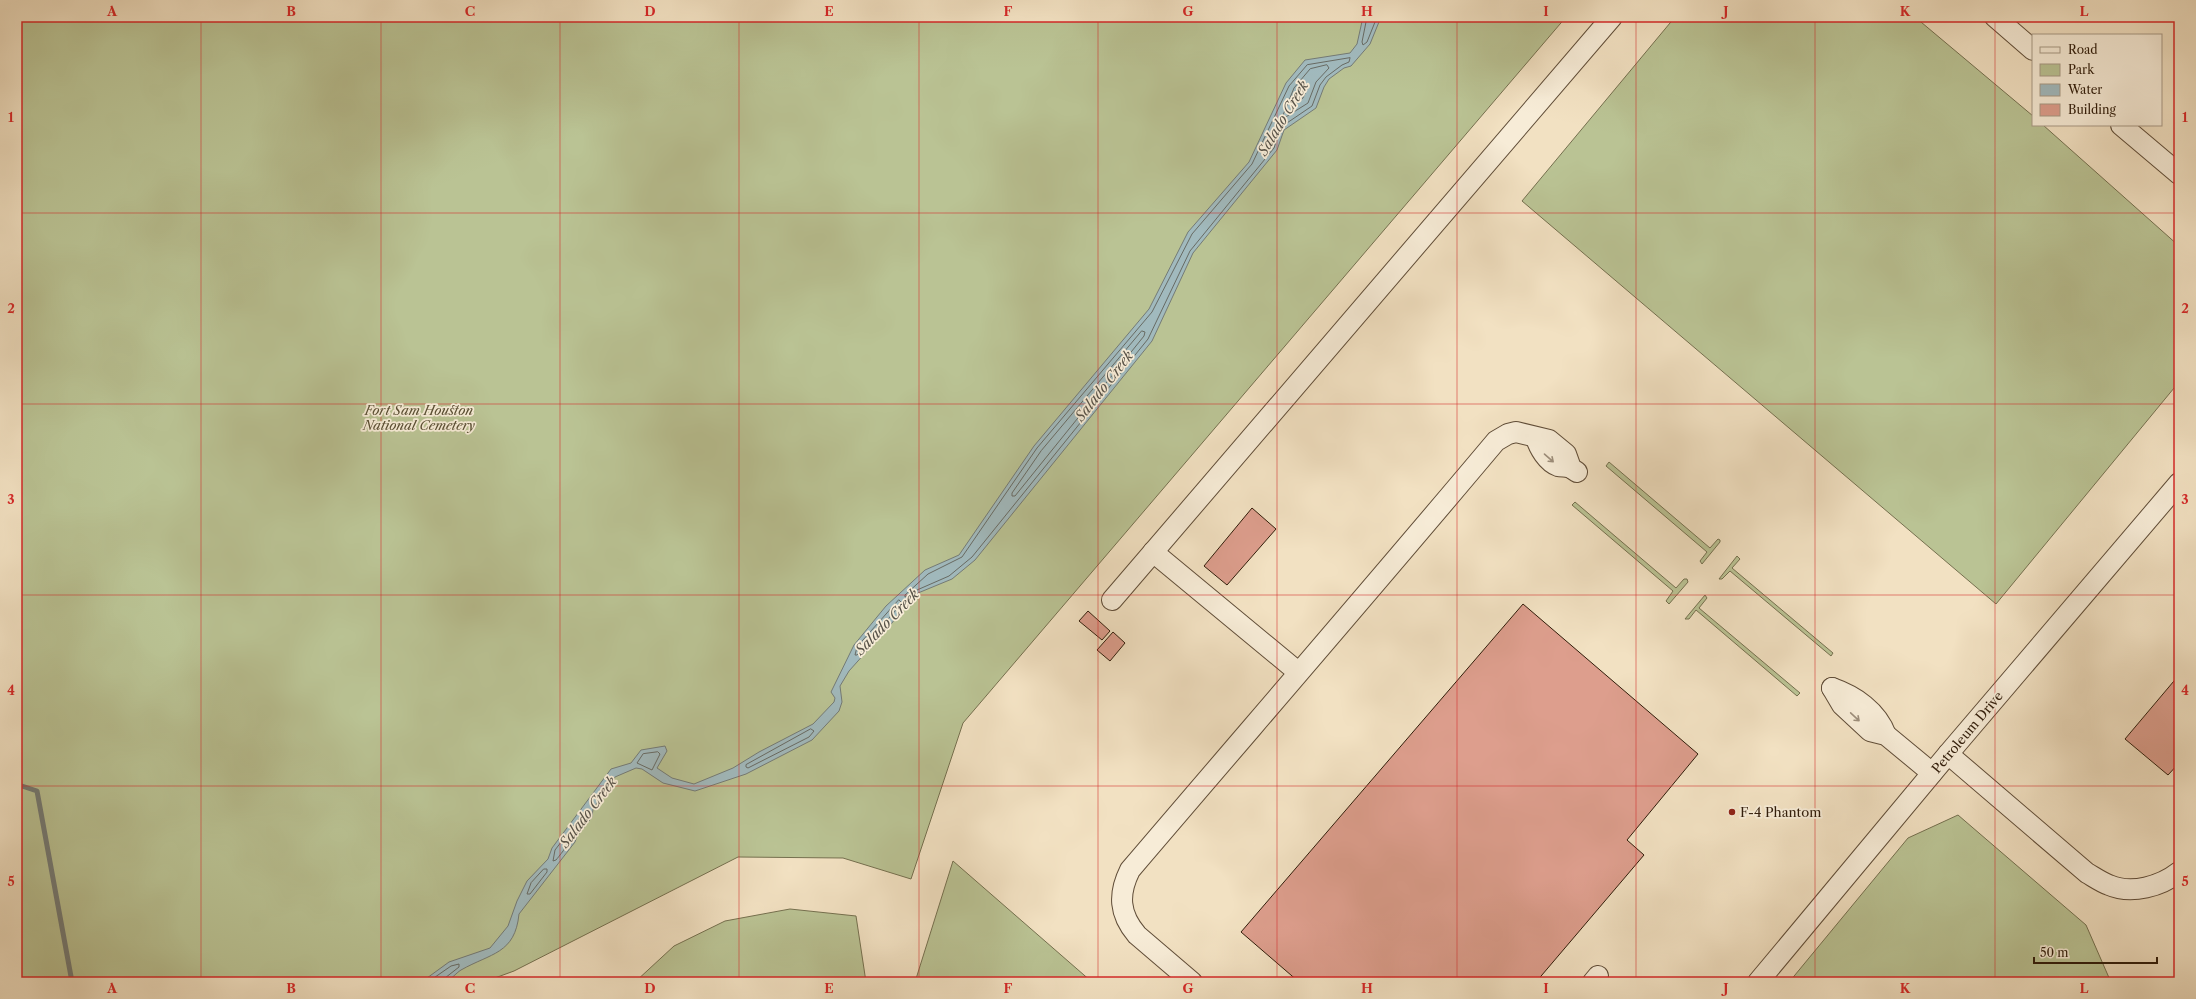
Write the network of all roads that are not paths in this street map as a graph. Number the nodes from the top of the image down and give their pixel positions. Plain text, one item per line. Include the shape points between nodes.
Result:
1 (1612, 17) edge
2 (1995, 17) edge
3 (2032, 49) edge
4 (2123, 126) edge
5 (2179, 174) edge
6 (1574, 470) dead end
7 (2179, 483) edge
8 (1153, 552) junction
9 (1112, 600) dead end
10 (1298, 672) junction
11 (1886, 734) dead end
12 (1948, 754) junction
13 (1932, 773) junction
14 (2179, 872) edge
15 (1192, 982) edge
16 (1758, 982) edge

1 - 8 street
2 - 3 street
4 - 5 street
6 - 10 street via 1566,454 1549,440 1516,432 1496,441
7 - 12 street, Petroleum Drive
8 - 9 street
8 - 10 street
10 - 15 street via 1130,870 1123,884 1121,904 1129,926
11 - 13 street
12 - 13 street, Petroleum Drive
12 - 14 street via 2087,873 2110,886 2150,887 2170,879
13 - 16 street, Petroleum Drive

